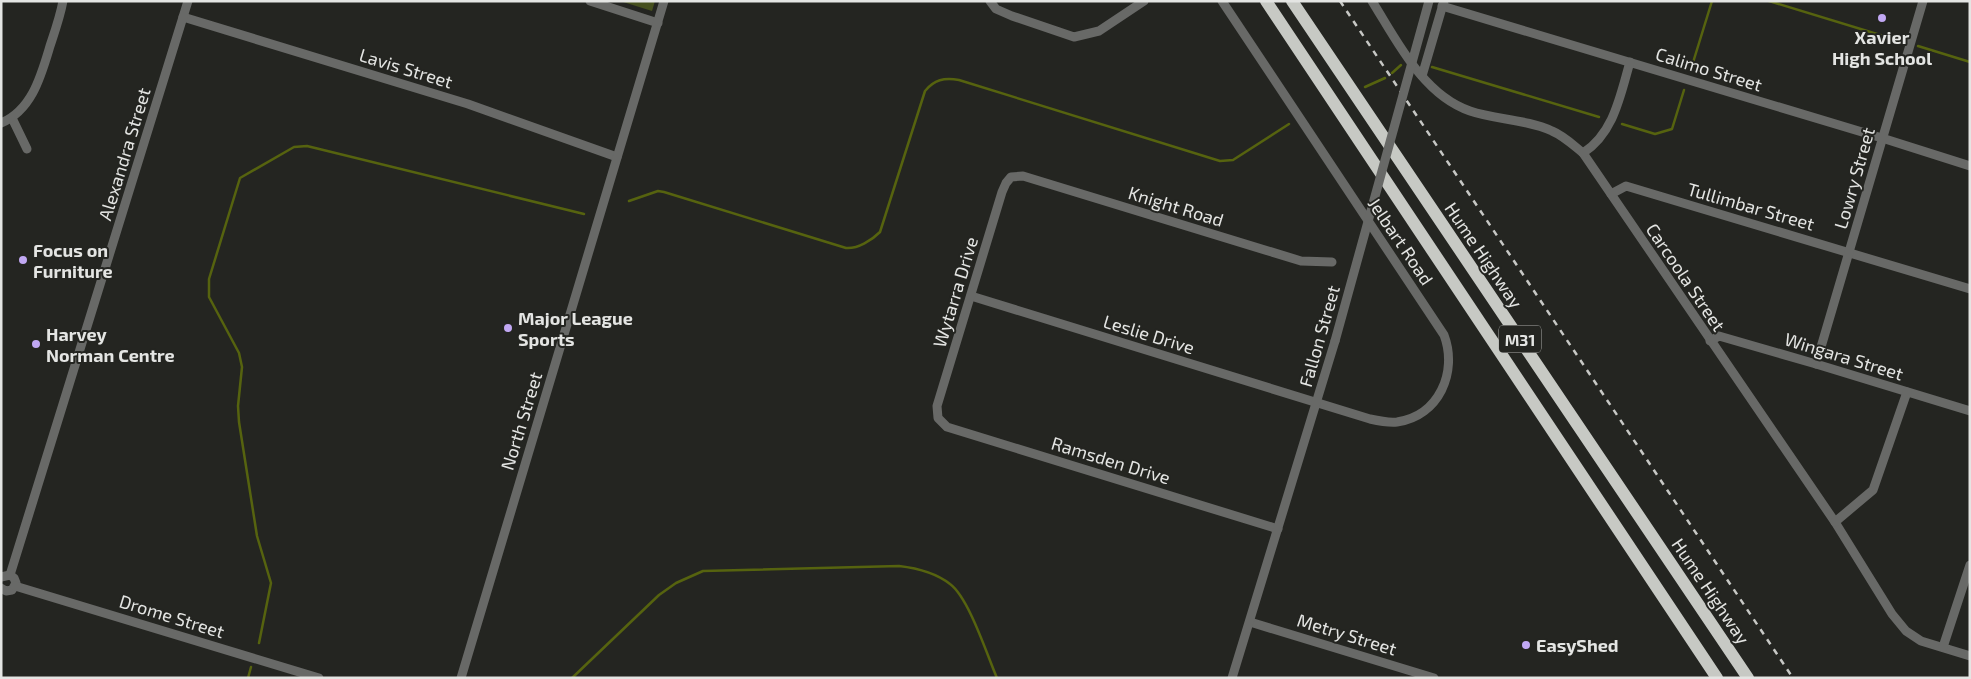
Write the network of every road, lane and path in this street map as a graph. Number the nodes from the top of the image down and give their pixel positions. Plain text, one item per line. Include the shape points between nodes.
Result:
1 (63, 1) edge
2 (188, 1) edge
3 (590, 1) edge
4 (664, 1) edge
5 (990, 1) edge
6 (1144, 1) edge
7 (1222, 1) edge
8 (1266, 1) edge
9 (1292, 1) edge
10 (1372, 1) edge
11 (1429, 1) edge
12 (1924, 1) edge
13 (1443, 4) edge
14 (183, 17) junction
15 (658, 23) junction
16 (1630, 62) junction
17 (1422, 76) junction
18 (12, 118) junction
19 (1, 123) edge
20 (1882, 138) junction
21 (27, 149) dead end
22 (1583, 153) junction
23 (617, 157) junction
24 (1970, 166) edge
25 (1011, 177) joint
26 (1611, 194) junction
27 (1850, 252) junction
28 (1332, 262) dead end
29 (1970, 289) edge
30 (971, 296) junction
31 (1710, 341) junction
32 (1816, 364) junction
33 (1907, 392) junction
34 (1317, 403) junction
35 (1970, 411) edge
36 (938, 418) joint
37 (1834, 522) junction
38 (1278, 529) junction
39 (1970, 565) edge
40 (6, 576) edge
41 (15, 586) junction
42 (1, 588) edge
43 (1250, 622) junction
44 (1942, 648) junction
45 (1970, 656) edge
46 (319, 678) edge
47 (461, 678) edge
48 (1232, 678) edge
49 (1434, 678) edge
50 (1717, 678) edge
51 (1748, 678) edge

1 - 18 street via 34,92
2 - 14 street, Alexandra Street
3 - 15 street
4 - 15 street, North Street
5 - 6 street via 996,9 1012,16 1074,37 1099,31
7 - 34 street, Jelbart Road via 1431,314 1448,345 1450,364 1443,388 1431,405 1409,419 1384,422
8 - 50 highway, M31
9 - 51 highway, Hume Highway / M31
10 - 17 street, Carcoola Street
11 - 34 street, Fallon Street, bridge
12 - 20 street, Lowry Street
13 - 16 street, Calimo Street
13 - 17 street
14 - 23 street, Lavis Street via 468,104
14 - 40 street, Alexandra Street
15 - 23 street, North Street
16 - 20 street, Calimo Street
16 - 22 street via 1612,119 1599,140
17 - 22 street, Carcoola Street via 1434,89 1468,111 1536,125 1569,141
18 - 19 street
18 - 21 street
20 - 24 street, Calimo Street
20 - 27 street, Lowry Street
22 - 26 street, Carcoola Street
23 - 47 street, North Street
25 - 28 street, Knight Road via 1022,176 1301,261
25 - 30 street, Wytarra Drive via 1002,192
26 - 27 street, Tullimbar Street via 1626,186
26 - 31 street, Carcoola Street
27 - 29 street, Tullimbar Street
27 - 32 street, Lowry Street
30 - 34 street, Leslie Drive
30 - 36 street, Wytarra Drive via 937,406
31 - 32 street, Wingara Street via 1719,336
31 - 37 street, Carcoola Street
32 - 33 street, Wingara Street
33 - 35 street, Wingara Street
33 - 37 street via 1873,490
34 - 38 street, Fallon Street
36 - 38 street, Ramsden Drive via 947,427
37 - 44 street, Carcoola Street via 1906,631 1921,641
38 - 43 street, Fallon Street
39 - 44 street
40 - 41 street via 14,578
41 - 42 street via 9,591
41 - 46 street, Drome Street
43 - 48 street, Fallon Street
43 - 49 street, Metry Street
44 - 45 street, Carcoola Street

